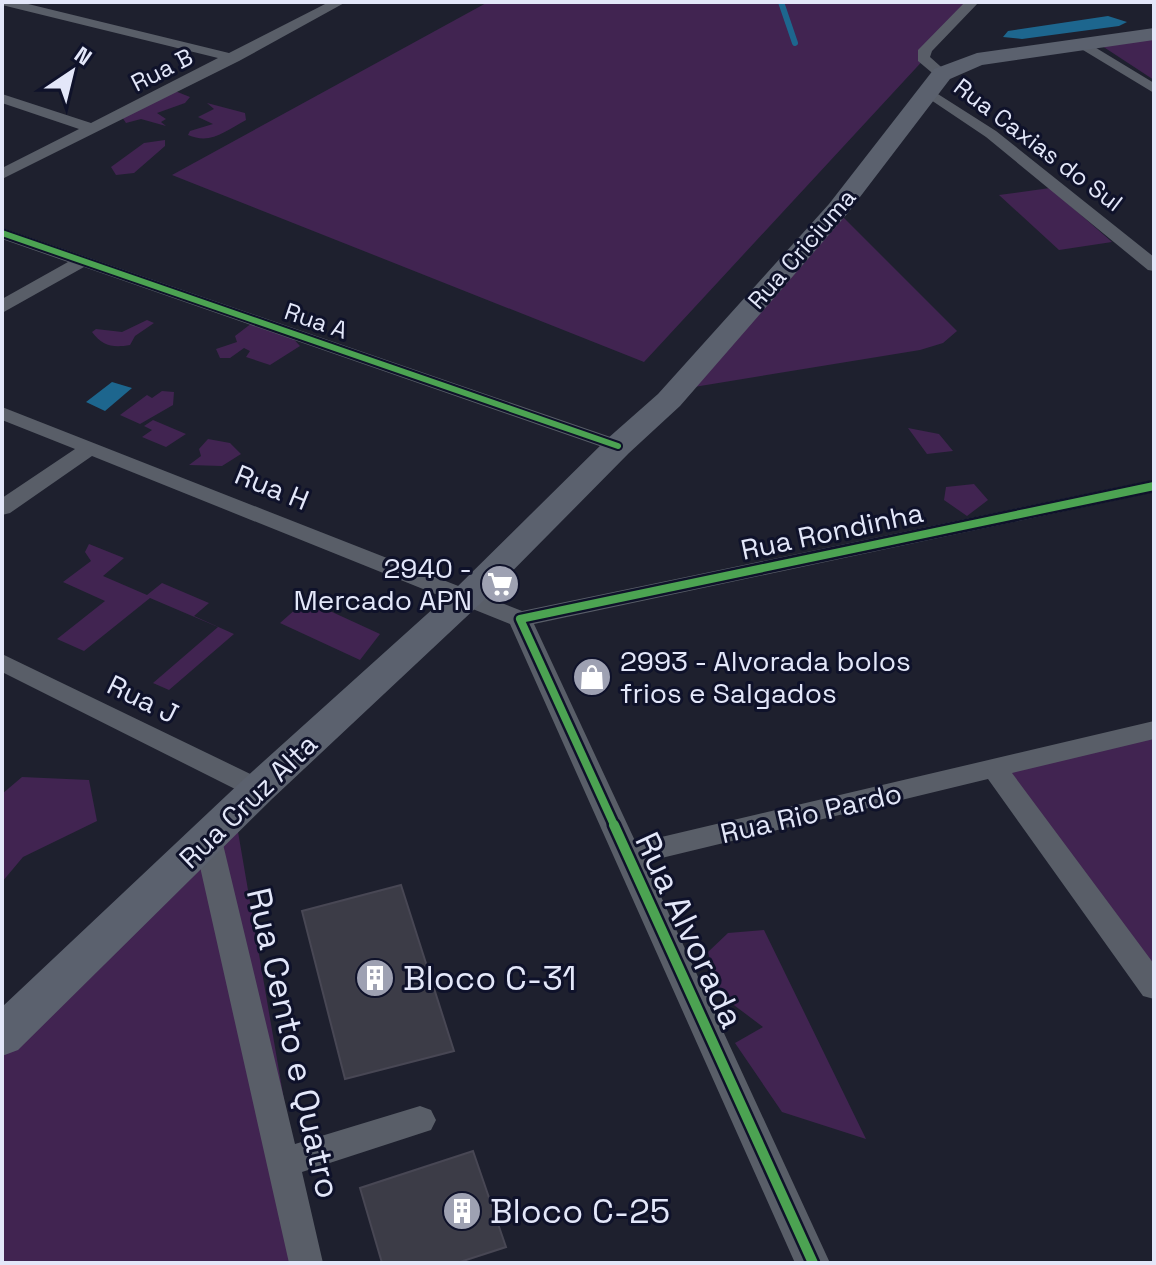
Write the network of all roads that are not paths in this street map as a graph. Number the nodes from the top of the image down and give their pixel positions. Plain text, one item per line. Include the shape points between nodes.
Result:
1 (4, 2) edge
2 (339, 2) edge
3 (972, 2) edge
4 (1154, 34) edge
5 (1083, 44) junction
6 (234, 58) junction
7 (936, 83) junction
8 (1154, 89) edge
9 (2, 98) edge
10 (94, 129) junction
11 (2, 174) edge
12 (2, 233) edge
13 (1154, 245) edge
14 (1133, 248) junction
15 (82, 261) junction
16 (1154, 266) edge
17 (2, 307) edge
18 (2, 413) edge
19 (618, 446) junction
20 (91, 448) junction
21 (1154, 486) edge
22 (2, 508) edge
23 (496, 568) joint
24 (468, 596) junction
25 (520, 619) junction
26 (2, 662) edge
27 (1154, 730) edge
28 (995, 770) junction
29 (258, 789) junction
30 (208, 840) junction
31 (627, 856) junction
32 (1154, 987) edge
33 (2, 1036) edge
34 (420, 1120) dead end
35 (283, 1163) junction
36 (306, 1263) edge
37 (813, 1263) edge

1 - 6 street
2 - 6 street, Rua B
3 - 7 street via 925,50 923,58
4 - 5 main road, Rua Criciuma
5 - 7 main road, Rua Criciuma via 977,59
5 - 8 street
6 - 10 street, Rua B
7 - 14 street, Rua Caxias do Sul
7 - 19 main road, Rua Criciuma via 830,219 669,400
9 - 10 street
10 - 11 street, Rua B
12 - 15 street, Rua A
13 - 14 street
14 - 16 street, Rua Caxias do Sul
15 - 17 street
15 - 19 street, Rua A
18 - 20 street, Rua H
19 - 23 main road, Rua Criciuma
20 - 22 street
20 - 24 street, Rua H
21 - 25 street, Rua Rondinha
23 - 24 main road, Rua Cruz Alta
24 - 25 street, Rua H
24 - 29 main road, Rua Cruz Alta
25 - 31 street, Rua Alvorada
26 - 29 street, Rua J
27 - 28 street, Rua Rio Pardo
28 - 31 street, Rua Rio Pardo
28 - 32 street
29 - 30 main road, Rua Cruz Alta
30 - 33 main road, Rua Cruz Alta
30 - 35 street, Rua Cento e Quatro
31 - 37 street, Rua Alvorada
34 - 35 street
35 - 36 street, Rua Cento e Quatro

